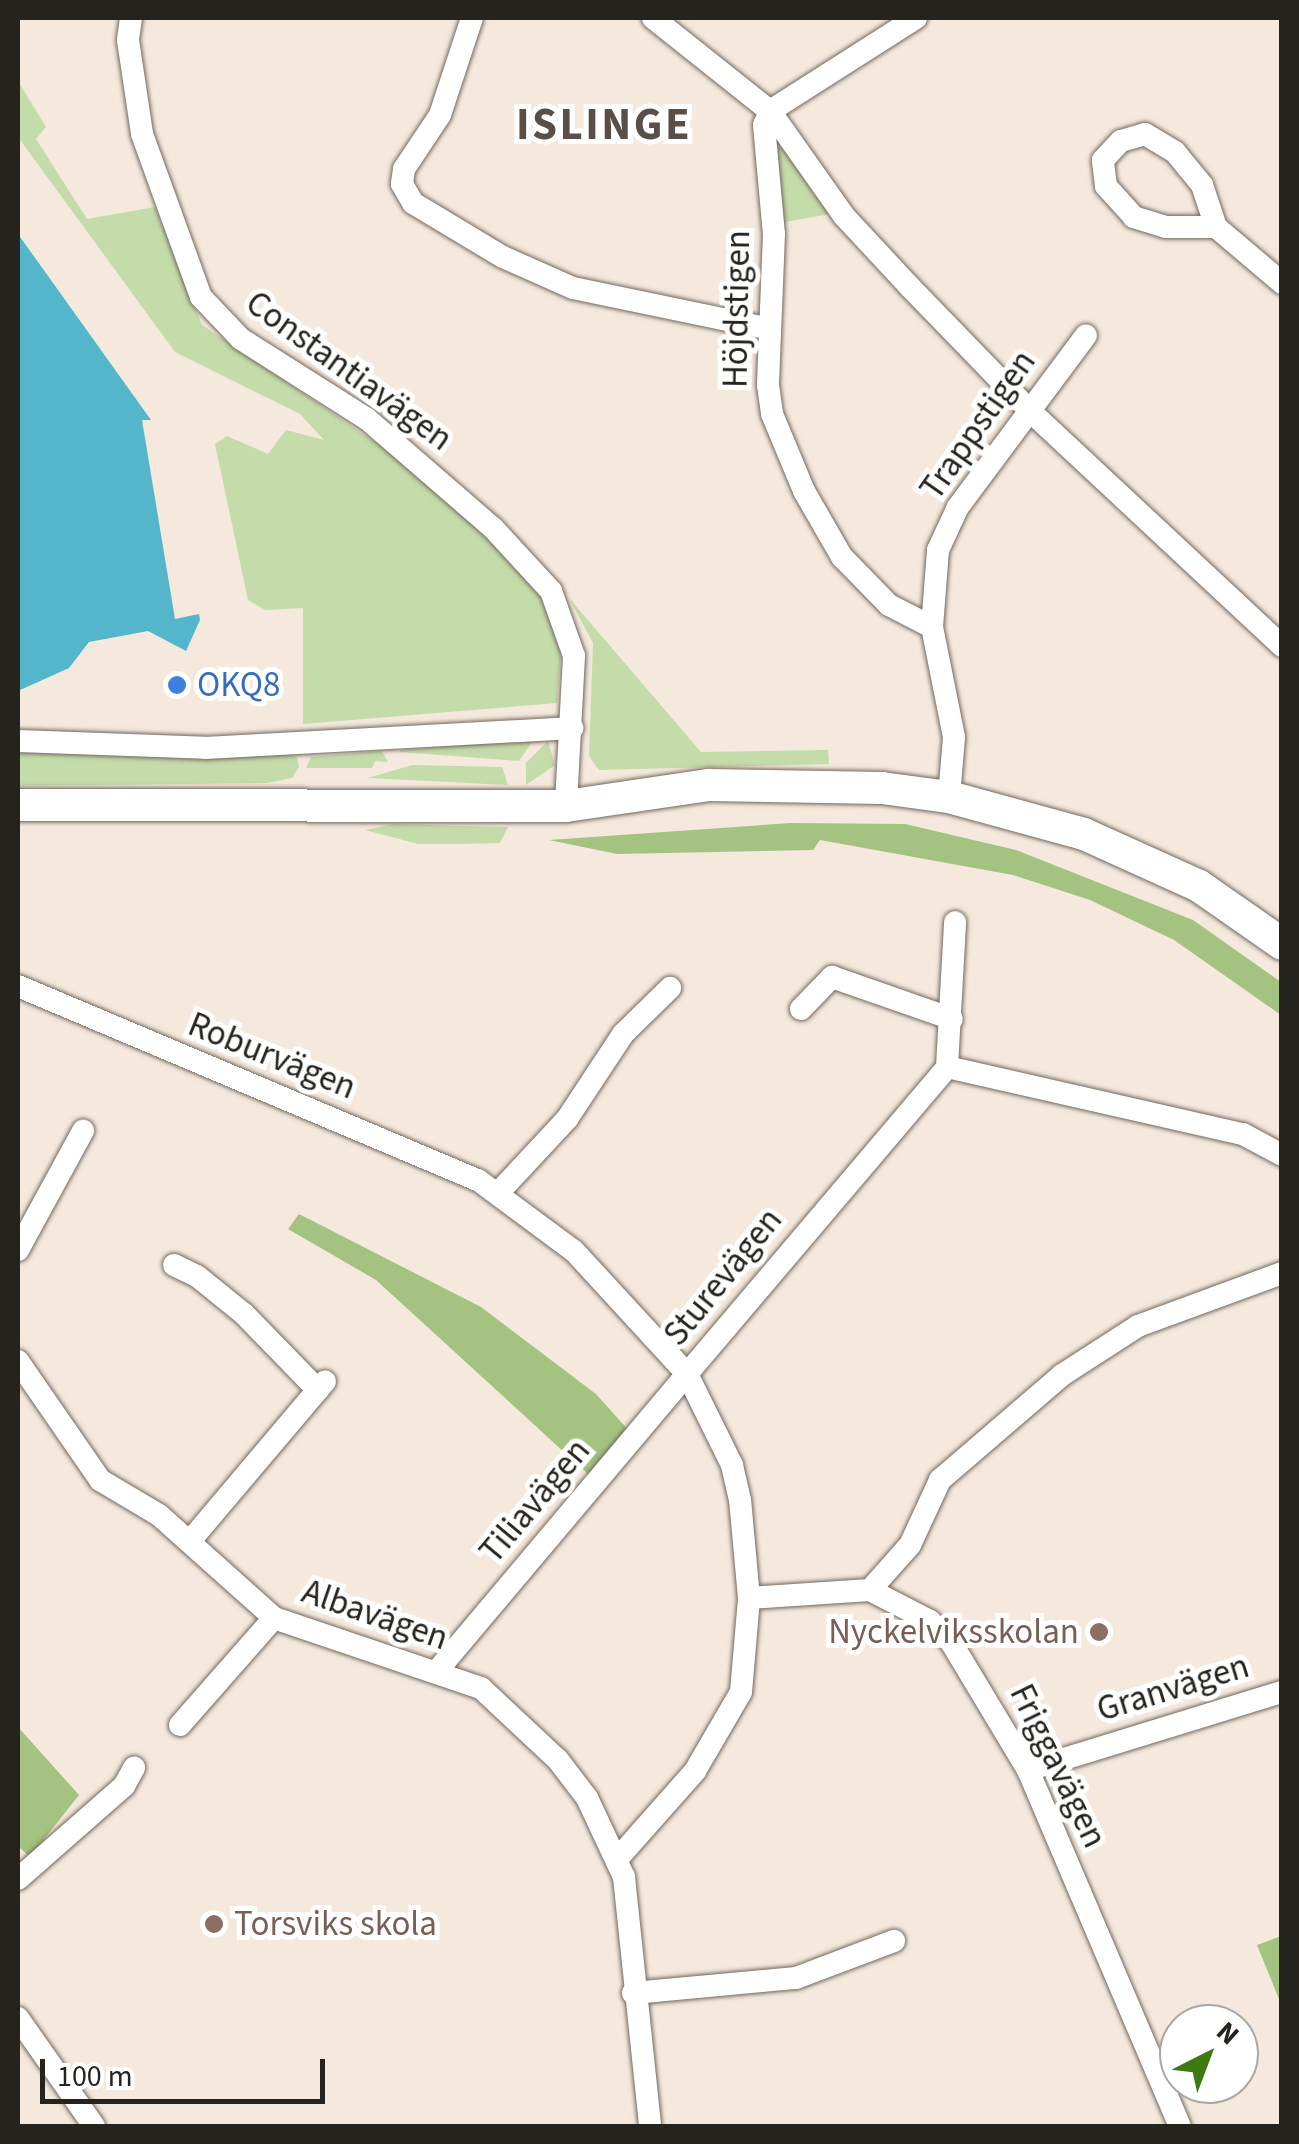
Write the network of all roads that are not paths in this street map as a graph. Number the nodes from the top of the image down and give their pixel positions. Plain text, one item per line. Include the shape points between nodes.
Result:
1 (131, 18) edge
2 (472, 18) edge
3 (653, 18) edge
4 (916, 18) edge
5 (684, 25) edge
6 (770, 112) junction
7 (1216, 226) junction
8 (1282, 283) edge
9 (766, 328) junction
10 (1086, 335) dead end
11 (1029, 410) junction
12 (932, 627) junction
13 (1282, 646) edge
14 (572, 728) junction
15 (18, 741) edge
16 (949, 797) junction
17 (18, 805) edge
18 (566, 806) junction
19 (956, 922) dead end
20 (1282, 944) edge
21 (18, 986) edge
22 (670, 988) dead end
23 (800, 1009) dead end
24 (952, 1019) junction
25 (947, 1067) junction
26 (83, 1131) dead end
27 (1282, 1155) edge
28 (498, 1192) junction
29 (18, 1250) edge
30 (174, 1266) dead end
31 (1281, 1277) edge
32 (18, 1361) edge
33 (687, 1374) junction
34 (190, 1541) junction
35 (870, 1590) junction
36 (749, 1598) junction
37 (274, 1618) junction
38 (436, 1672) junction
39 (1282, 1692) edge
40 (180, 1725) dead end
41 (134, 1768) dead end
42 (1028, 1770) junction
43 (618, 1857) junction
44 (18, 1880) edge
45 (894, 1941) dead end
46 (633, 1993) junction
47 (18, 2018) edge
48 (94, 2126) edge
49 (650, 2126) edge
50 (1180, 2126) edge

1 - 14 street, Constantiavägen via 128,40 142,134 201,297 240,339 368,419 526,560 552,591 568,626
2 - 9 street via 440,115 404,168 402,184 413,203 503,258 572,288
3 - 5 street
4 - 6 street
5 - 6 street
6 - 9 street, Höjdstigen via 763,138 774,234
6 - 11 street via 844,216
7 - 7 street via 1202,186 1175,152 1145,134 1121,141 1103,160 1106,186 1134,217 1166,227
7 - 8 street
9 - 12 street, Höjdstigen via 772,414 821,526 889,605
10 - 11 street, Trappstigen
11 - 12 street, Trappstigen via 958,506 938,550
11 - 13 street
12 - 16 street, Trappstigen via 954,737
14 - 15 street via 240,747
14 - 18 street, Constantiavägen
16 - 18 main road via 835,783 727,785
16 - 20 main road via 1038,818 1144,858 1199,886
17 - 18 main road
19 - 24 street
21 - 28 street, Roburvägen
22 - 28 street via 623,1034 567,1119
23 - 24 street via 832,977
24 - 25 street
25 - 27 street via 1243,1134
25 - 33 street, Sturevägen
26 - 29 street
28 - 33 street, Roburvägen via 574,1251
30 - 34 street via 198,1276 321,1386
31 - 35 street via 1138,1326 1062,1374 940,1480 910,1545
32 - 34 street, Albavägen via 100,1480
33 - 36 street, Sturevägen via 732,1466
33 - 38 street, Tiliavägen
34 - 37 street, Albavägen
35 - 36 street
35 - 42 street, Friggavägen via 930,1621 951,1642
36 - 43 street, Sturevägen via 740,1692 728,1724 656,1820
37 - 38 street, Albavägen
37 - 40 street
38 - 43 street, Albavägen via 481,1688 524,1722 587,1798
39 - 42 street, Granvägen
41 - 44 street via 124,1786
42 - 50 street, Friggavägen
43 - 46 street
45 - 46 street via 796,1978
46 - 49 street
47 - 48 street

